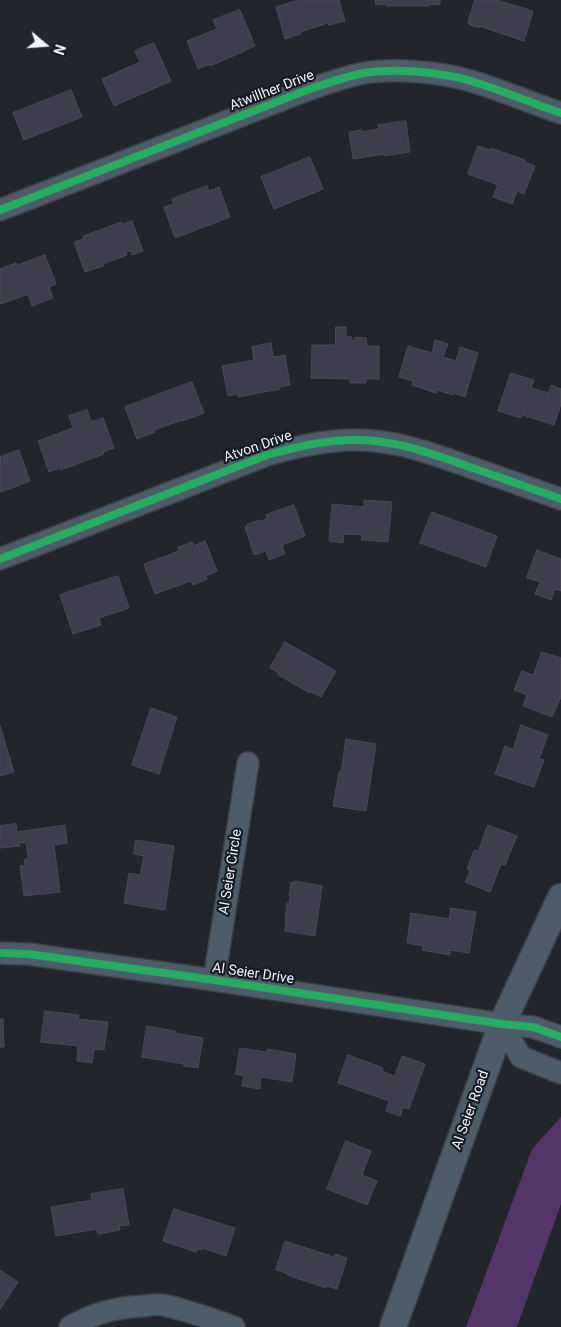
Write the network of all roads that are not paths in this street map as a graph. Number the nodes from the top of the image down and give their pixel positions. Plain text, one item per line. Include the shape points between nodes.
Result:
1 (561, 113) edge
2 (0, 210) edge
3 (561, 499) edge
4 (0, 559) edge
5 (248, 763) dead end
6 (561, 897) edge
7 (0, 953) edge
8 (214, 980) junction
9 (502, 1024) junction
10 (561, 1037) edge
11 (561, 1072) edge
12 (70, 1327) edge
13 (234, 1327) edge
14 (393, 1327) edge

1 - 2 street, Atwillher Drive via 470,80 431,73 366,73 337,79 302,92
3 - 4 street, Atvon Drive via 415,448 353,440 327,442 267,455
5 - 8 street, Al Seier Circle
6 - 9 street, Al Seier Road
7 - 8 street, Al Seier Drive via 28,954
8 - 9 street, Al Seier Drive
9 - 10 street, Al Seier Drive via 533,1027
9 - 11 street via 521,1057
9 - 14 street, Al Seier Road
12 - 13 street via 106,1310 161,1305

